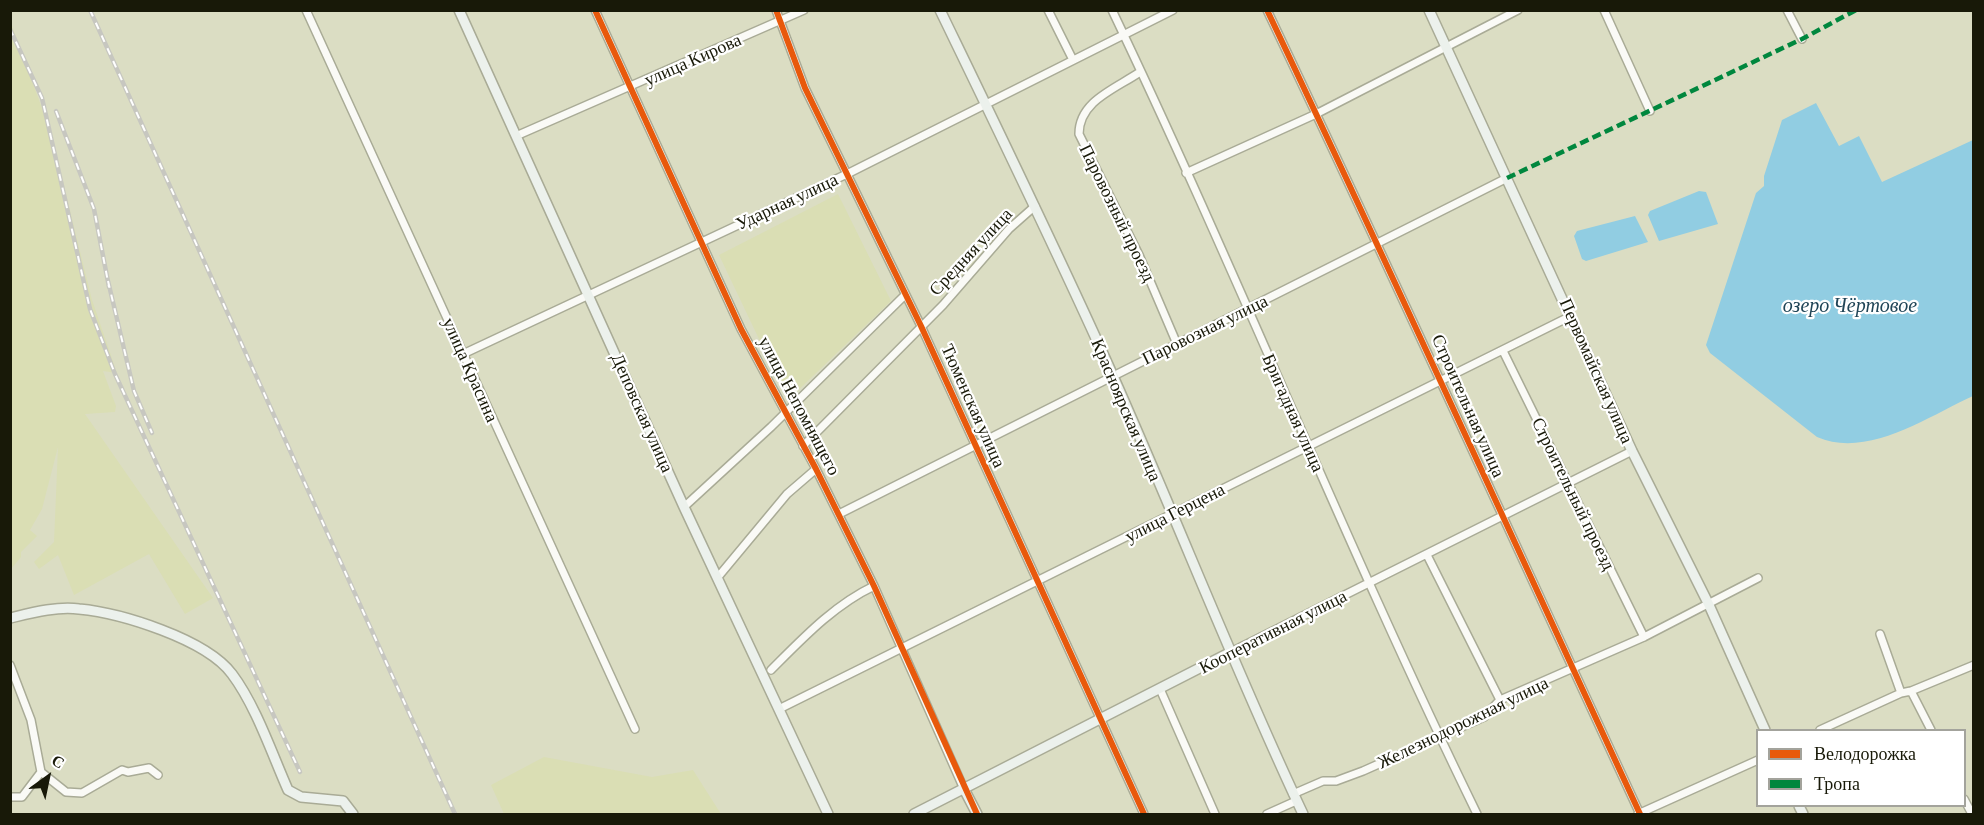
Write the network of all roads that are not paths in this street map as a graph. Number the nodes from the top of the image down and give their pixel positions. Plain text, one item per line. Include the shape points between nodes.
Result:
1 (306, 10) edge
2 (459, 10) edge
3 (595, 10) edge
4 (776, 10) edge
5 (804, 10) edge
6 (940, 10) edge
7 (1048, 10) edge
8 (1112, 10) edge
9 (1173, 10) edge
10 (1267, 10) edge
11 (1429, 10) edge
12 (1518, 10) edge
13 (1604, 10) edge
14 (1787, 10) edge
15 (782, 22) junction
16 (1124, 37) junction
17 (1802, 39) dead end
18 (1446, 48) junction
19 (1073, 60) junction
20 (1140, 72) junction
21 (630, 88) junction
22 (986, 104) junction
23 (1650, 111) dead end
24 (1316, 114) junction
25 (516, 136) junction
26 (1186, 172) junction
27 (849, 173) junction
28 (1507, 178) junction
29 (1035, 206) junction
30 (699, 242) junction
31 (1378, 243) junction
32 (589, 295) junction
33 (905, 295) junction
34 (1248, 309) junction
35 (1571, 316) junction
36 (921, 326) junction
37 (1177, 344) junction
38 (1503, 351) junction
39 (463, 354) junction
40 (1113, 376) junction
41 (1440, 382) junction
42 (784, 412) junction
43 (803, 446) junction
44 (974, 446) junction
45 (1306, 446) junction
46 (1632, 451) junction
47 (816, 469) junction
48 (1566, 483) junction
49 (684, 507) junction
50 (840, 514) junction
51 (1171, 515) junction
52 (1500, 516) junction
53 (1427, 555) junction
54 (718, 577) junction
55 (1758, 578) dead end
56 (1038, 582) junction
57 (1370, 583) junction
58 (874, 586) junction
59 (1709, 605) junction
60 (10, 618) edge
61 (1880, 634) dead end
62 (1644, 637) junction
63 (901, 649) junction
64 (1229, 653) junction
65 (1974, 664) edge
66 (10, 665) edge
67 (771, 670) dead end
68 (1573, 670) junction
69 (1160, 689) junction
70 (1911, 691) junction
71 (1901, 693) junction
72 (1500, 700) junction
73 (779, 709) junction
74 (1102, 720) junction
75 (634, 729) dead end
76 (1765, 729) edge
77 (1822, 729) edge
78 (1930, 729) edge
79 (1439, 737) junction
80 (1756, 761) edge
81 (41, 772) junction
82 (158, 775) dead end
83 (964, 789) junction
84 (10, 797) edge
85 (1295, 797) junction
86 (353, 814) edge
87 (828, 814) edge
88 (914, 814) edge
89 (976, 814) edge
90 (1144, 814) edge
91 (1215, 814) edge
92 (1267, 814) edge
93 (1303, 814) edge
94 (1477, 814) edge
95 (1639, 814) edge

1 - 39 street, улица Красина
2 - 25 main road, Деповская улица
3 - 21 street, улица Непомнящего
4 - 15 street, Тюменская улица
5 - 15 street, улица Кирова
6 - 22 main road, Красноярская улица
7 - 19 street
8 - 16 street, Бригадная улица
9 - 16 street, Ударная улица
10 - 24 street, Строительная улица
11 - 18 main road, Первомайская улица
12 - 18 street
13 - 23 street
14 - 17 street
15 - 21 street, улица Кирова
15 - 27 street, Тюменская улица via 805,88
16 - 19 street, Ударная улица
16 - 20 street, Бригадная улица
18 - 24 street
18 - 28 main road, Первомайская улица
19 - 22 street, Ударная улица
20 - 26 street, Бригадная улица
20 - 37 street, Паровозный проезд via 1085,108 1079,134 1139,255
21 - 25 street, улица Кирова
21 - 30 street, улица Непомнящего
22 - 27 street, Ударная улица
22 - 29 main road, Красноярская улица
24 - 26 street
24 - 31 street, Строительная улица
25 - 32 main road, Деповская улица
26 - 34 street, Бригадная улица
27 - 30 street, Ударная улица
27 - 33 street, Тюменская улица
28 - 31 street, Паровозная улица
28 - 35 main road, Первомайская улица
29 - 36 street, Средняя улица via 1009,229
29 - 40 main road, Красноярская улица
30 - 32 street, Ударная улица
30 - 42 street, улица Непомнящего
31 - 34 street, Паровозная улица
31 - 41 street, Строительная улица
32 - 39 street, Ударная улица
32 - 49 main road, Деповская улица
33 - 36 street, Тюменская улица
33 - 42 street
34 - 37 street, Паровозная улица
34 - 45 street, Бригадная улица
35 - 38 street, улица Герцена
35 - 46 main road, Первомайская улица
36 - 43 street, Средняя улица
36 - 44 street, Тюменская улица
37 - 40 street, Паровозная улица
38 - 41 street, улица Герцена
38 - 48 street, Строительный проезд
39 - 75 street, улица Красина
40 - 44 street, Паровозная улица
40 - 51 main road, Красноярская улица
41 - 45 street, улица Герцена
41 - 52 street, Строительная улица
42 - 43 street, улица Непомнящего
42 - 49 street
43 - 47 street, улица Непомнящего
44 - 50 street, Паровозная улица
44 - 56 street, Тюменская улица
45 - 51 street, улица Герцена
45 - 57 street, Бригадная улица
46 - 48 street, Кооперативная улица
46 - 59 main road, Первомайская улица
47 - 50 street, улица Непомнящего
47 - 54 street via 788,494
48 - 52 street, Кооперативная улица
48 - 62 street, Строительный проезд
49 - 54 main road, Деповская улица
50 - 58 street, улица Непомнящего
51 - 56 street, улица Герцена
51 - 64 main road, Красноярская улица
52 - 53 street, Кооперативная улица
52 - 68 street, Строительная улица
53 - 57 street, Кооперативная улица
53 - 72 street
54 - 73 main road, Деповская улица
55 - 59 street, Железнодорожная улица
56 - 63 street, улица Герцена
56 - 74 street, Тюменская улица
57 - 64 street, Кооперативная улица
57 - 79 street, Бригадная улица
58 - 63 street, улица Непомнящего
58 - 67 street via 813,628
59 - 62 street, Железнодорожная улица
59 - 76 main road, Первомайская улица
60 - 86 main road via 77,608 132,619 212,656 232,673 288,790 301,796 343,801
61 - 71 street
62 - 68 street, Железнодорожная улица
63 - 73 street, улица Герцена
63 - 83 street, улица Непомнящего
64 - 69 main road, Кооперативная улица
64 - 85 main road, Красноярская улица
65 - 70 street
66 - 81 street via 31,720
68 - 72 street, Железнодорожная улица
68 - 95 street, Строительная улица
69 - 74 main road, Кооперативная улица
69 - 91 street
70 - 71 street
70 - 78 street
71 - 77 street
72 - 79 street, Железнодорожная улица via 1484,717
73 - 87 main road, Деповская улица
74 - 83 main road, Кооперативная улица
74 - 90 street, Тюменская улица
79 - 85 street, Железнодорожная улица via 1363,771 1336,781 1323,781
79 - 94 street, Бригадная улица
80 - 95 street
81 - 82 street via 66,792 82,793 122,770 149,768
81 - 84 street via 22,796
83 - 88 main road, Кооперативная улица
83 - 89 main road, улица Непомнящего
85 - 92 street, Железнодорожная улица
85 - 93 main road, Красноярская улица

